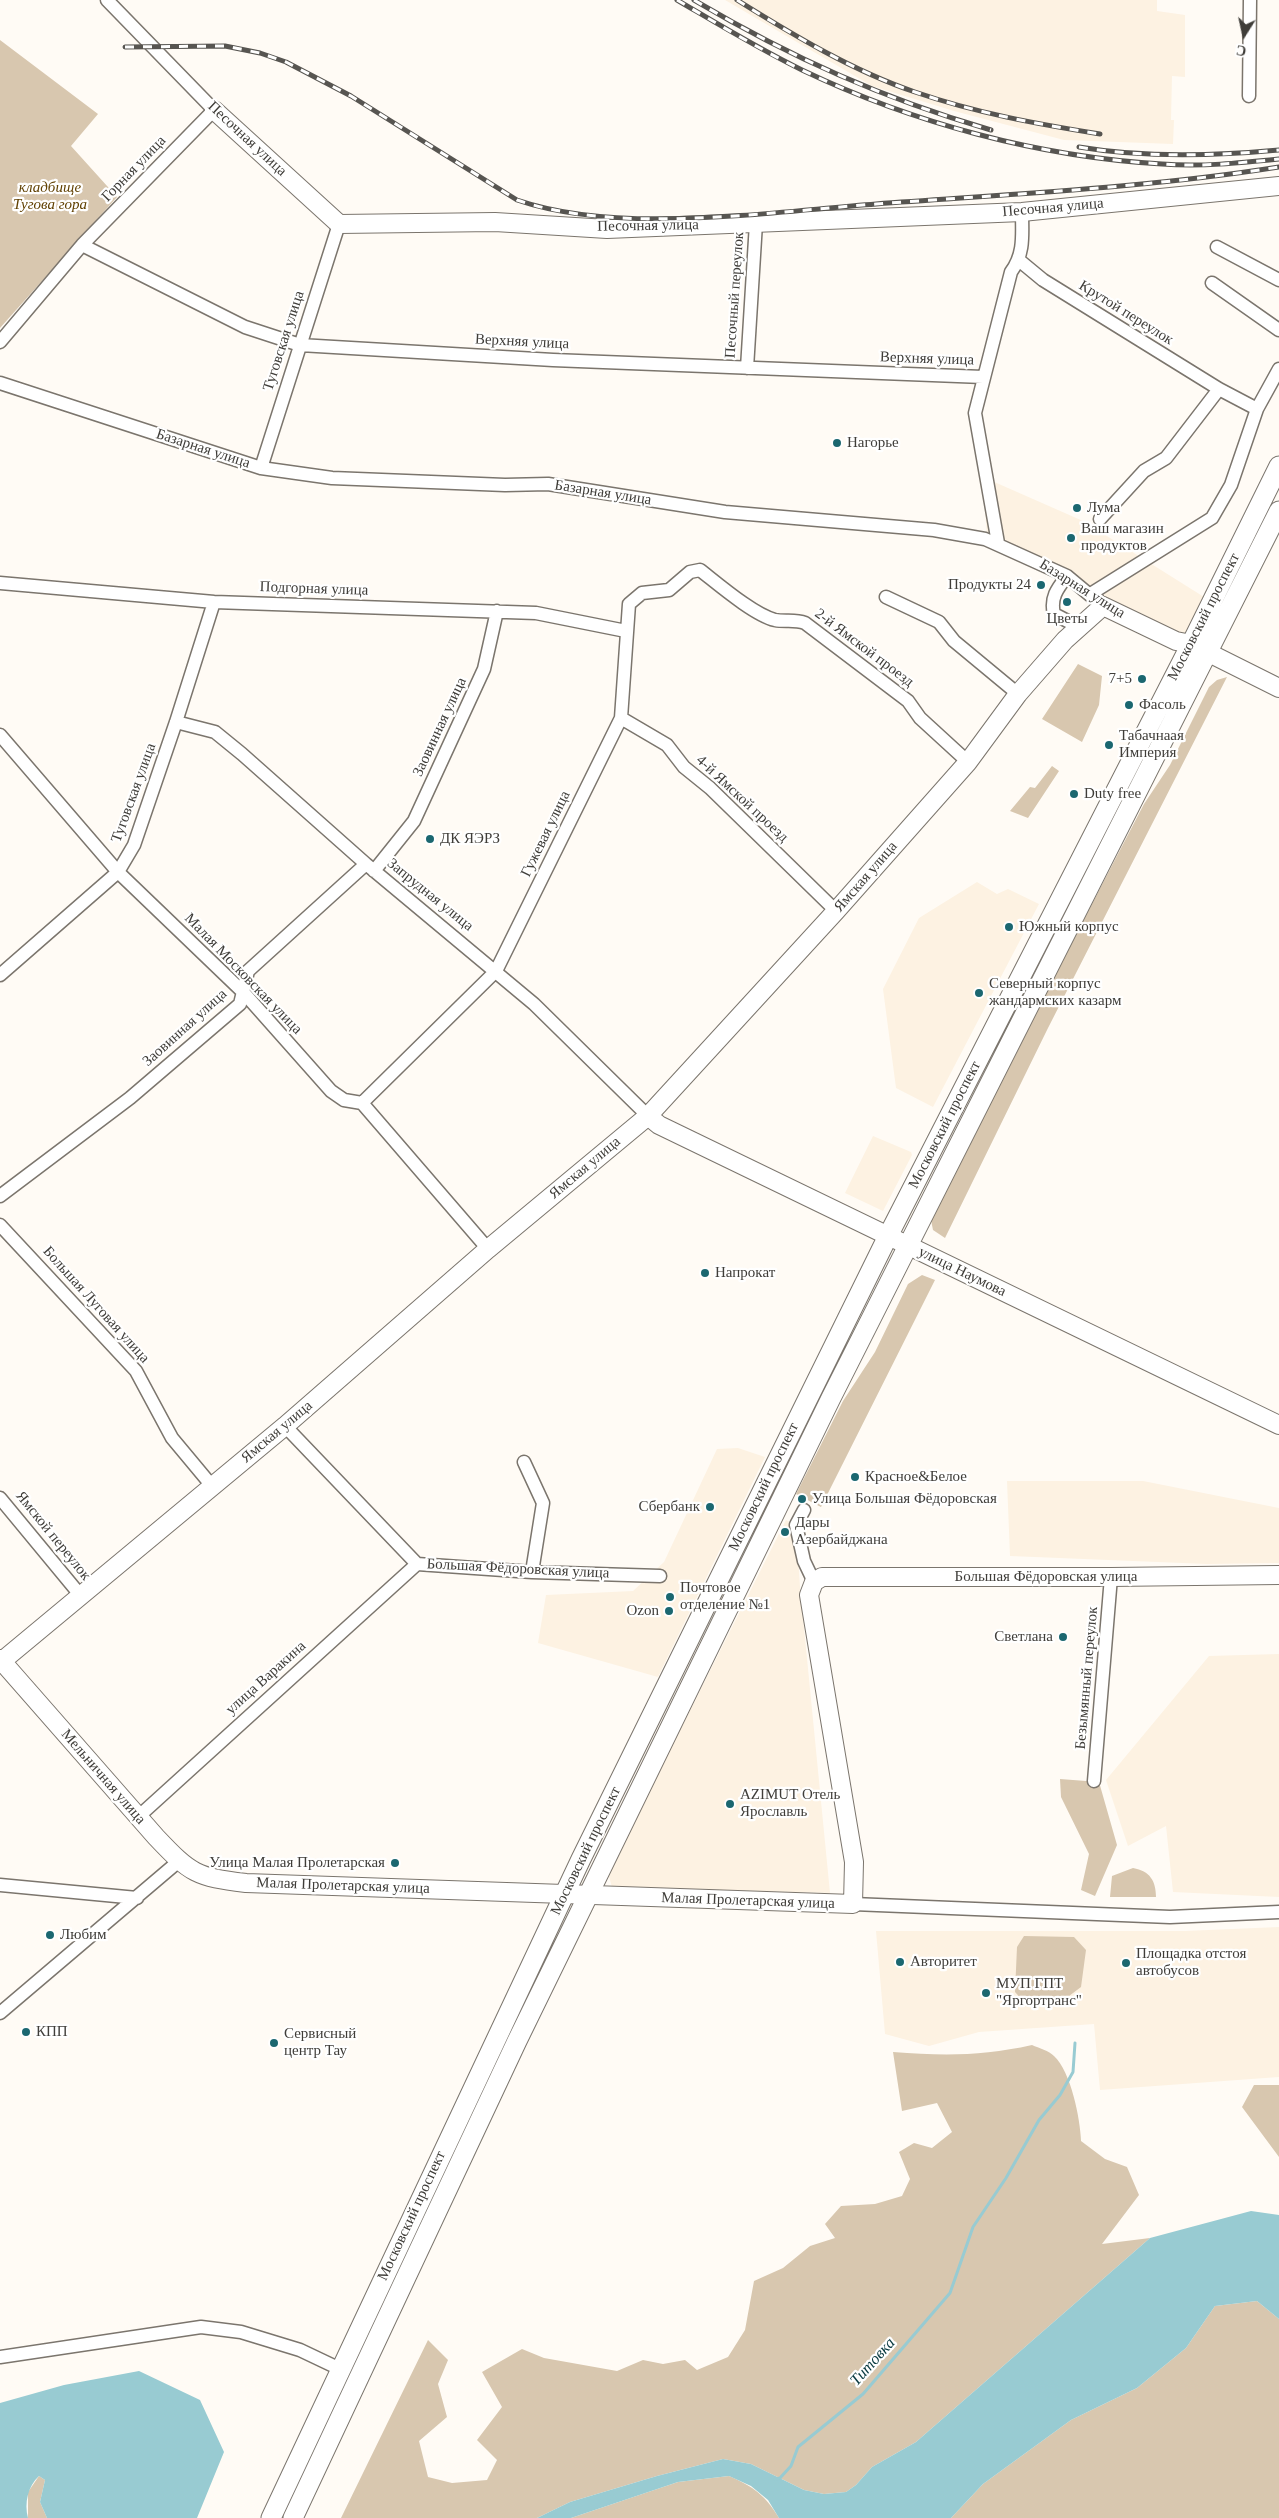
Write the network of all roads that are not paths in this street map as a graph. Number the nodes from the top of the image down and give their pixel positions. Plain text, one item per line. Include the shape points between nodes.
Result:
1 (107, 0) edge
2 (1250, 0) edge
3 (1249, 96) dead end
4 (214, 110) junction
5 (1279, 186) edge
6 (1022, 212) junction
7 (756, 223) junction
8 (339, 224) junction
9 (82, 245) junction
10 (1217, 247) dead end
11 (1020, 261) junction
12 (1279, 280) edge
13 (1212, 283) dead end
14 (1279, 330) edge
15 (0, 342) edge
16 (300, 344) junction
17 (746, 368) junction
18 (1279, 369) edge
19 (983, 377) junction
20 (0, 383) edge
21 (1219, 388) junction
22 (1257, 409) junction
23 (1279, 466) edge
24 (261, 468) junction
25 (1279, 511) edge
26 (1100, 519) dead end
27 (998, 543) junction
28 (700, 570) joint
29 (1067, 576) junction
30 (0, 583) edge
31 (886, 597) dead end
32 (214, 602) junction
33 (1102, 606) junction
34 (497, 611) junction
35 (1079, 627) junction
36 (626, 631) junction
37 (1191, 644) junction
38 (1208, 653) junction
39 (1279, 688) edge
40 (1018, 694) junction
41 (621, 718) junction
42 (176, 722) junction
43 (1, 737) edge
44 (968, 762) junction
45 (370, 867) junction
46 (118, 872) junction
47 (836, 911) junction
48 (496, 971) junction
49 (0, 975) edge
50 (244, 993) junction
51 (362, 1103) junction
52 (648, 1116) junction
53 (0, 1196) edge
54 (0, 1225) edge
55 (888, 1236) junction
56 (908, 1246) junction
57 (488, 1249) junction
58 (1279, 1425) edge
59 (285, 1426) junction
60 (524, 1462) dead end
61 (212, 1486) junction
62 (0, 1498) edge
63 (804, 1510) dead end
64 (417, 1564) junction
65 (532, 1572) junction
66 (1279, 1575) edge
67 (660, 1576) dead end
68 (1111, 1577) junction
69 (814, 1582) junction
70 (81, 1596) junction
71 (1, 1661) edge
72 (1094, 1781) dead end
73 (138, 1817) junction
74 (179, 1861) junction
75 (217, 1880) joint
76 (0, 1885) edge
77 (564, 1896) junction
78 (587, 1897) junction
79 (138, 1898) junction
80 (853, 1904) junction
81 (1279, 1912) edge
82 (0, 2013) edge
83 (0, 2357) edge
84 (340, 2369) junction
85 (271, 2518) edge
86 (293, 2518) edge

1 - 4 street, Песочная улица
2 - 3 street
4 - 8 street, Песочная улица
4 - 9 street, Горная улица
5 - 6 street, Песочная улица
6 - 7 street, Песочная улица
6 - 11 street
7 - 8 street, Песочная улица via 607,229 495,222
7 - 17 street, Песочный переулок
8 - 16 street, Туговская улица
9 - 15 street, Горная улица
9 - 16 street, Верхняя улица via 245,326
10 - 12 street
11 - 19 street via 1012,272
11 - 21 street, Крутой переулок via 1043,280
13 - 14 street
16 - 17 street, Верхняя улица
16 - 24 street, Туговская улица
17 - 19 street, Верхняя улица
18 - 22 street
19 - 27 street via 975,413
20 - 24 street, Базарная улица
21 - 22 street, Крутой переулок
21 - 26 street via 1166,458 1144,471
22 - 33 street via 1231,485 1212,518 1092,594
23 - 37 main road, Московский проспект
24 - 27 street, Базарная улица via 332,478 548,484 725,512 934,530
25 - 38 main road, Московский проспект
27 - 29 street, Базарная улица
28 - 36 street, Гужевая улица via 690,572 670,590 642,593 629,604
28 - 44 street, 2-й Ямской проезд via 762,615 775,620 806,623 908,701 920,718
29 - 33 street, Базарная улица
29 - 35 street via 1054,594 1052,607 1054,614
30 - 32 street, Подгорная улица
31 - 40 street via 938,622 954,641
32 - 34 street, Подгорная улица
32 - 42 street, Туговская улица
33 - 35 street, Ямская улица
33 - 37 street, Базарная улица via 1176,641
34 - 36 street, Подгорная улица via 536,613
34 - 45 street, Заовинная улица via 484,669 414,821
35 - 40 street, Ямская улица
36 - 41 street, Гужевая улица
37 - 38 street, Базарная улица
37 - 55 main road, Московский проспект
38 - 39 street, Базарная улица
38 - 56 main road, Московский проспект
40 - 44 street, Ямская улица
41 - 47 street, 4-й Ямской проезд via 668,745 684,767 710,788
41 - 48 street, Гужевая улица
42 - 45 street, Запрудная улица via 215,732
42 - 46 street, Туговская улица via 134,846
43 - 46 street, Малая Московская улица
44 - 47 street, Ямская улица
45 - 48 street, Запрудная улица
45 - 50 street, Заовинная улица via 248,971
46 - 49 street, Туговская улица
46 - 50 street, Малая Московская улица
47 - 52 street, Ямская улица
48 - 51 street, Гужевая улица
48 - 52 street, Запрудная улица
50 - 51 street, Малая Московская улица via 331,1091 344,1100
50 - 53 street, Заовинная улица via 240,1004 130,1098
51 - 57 street
52 - 55 street, улица Наумова via 659,1125
52 - 57 street, Ямская улица
54 - 61 street, Большая Луговая улица via 136,1371 172,1438
55 - 56 street, улица Наумова
55 - 77 main road, Московский проспект
56 - 58 street, улица Наумова
56 - 78 main road, Московский проспект
57 - 59 street, Ямская улица
59 - 61 street, Ямская улица
59 - 64 street, Большая Фёдоровская улица
60 - 65 street via 544,1503
61 - 70 street, Ямская улица
62 - 70 street, Ямской переулок
63 - 69 street via 796,1525 804,1561
64 - 65 street, Большая Фёдоровская улица
64 - 73 street, улица Варакина
65 - 67 street, Большая Фёдоровская улица
66 - 68 street, Большая Фёдоровская улица
68 - 69 street, Большая Фёдоровская улица via 836,1576 822,1577
68 - 72 street, Безымянный переулок
69 - 80 street via 809,1595 854,1862
70 - 71 street, Ямская улица
71 - 73 street, Мельничная улица
73 - 74 street, Мельничная улица
74 - 75 street, Мельничная улица via 203,1877
74 - 79 street
75 - 77 street, Малая Пролетарская улица
76 - 79 street
77 - 78 street, Малая Пролетарская улица
77 - 84 main road, Московский проспект
78 - 80 street, Малая Пролетарская улица
78 - 86 main road, Московский проспект
79 - 82 street
80 - 81 street, Малая Пролетарская улица via 1170,1916
83 - 84 street via 201,2327 241,2332 300,2350
84 - 85 main road, Московский проспект

